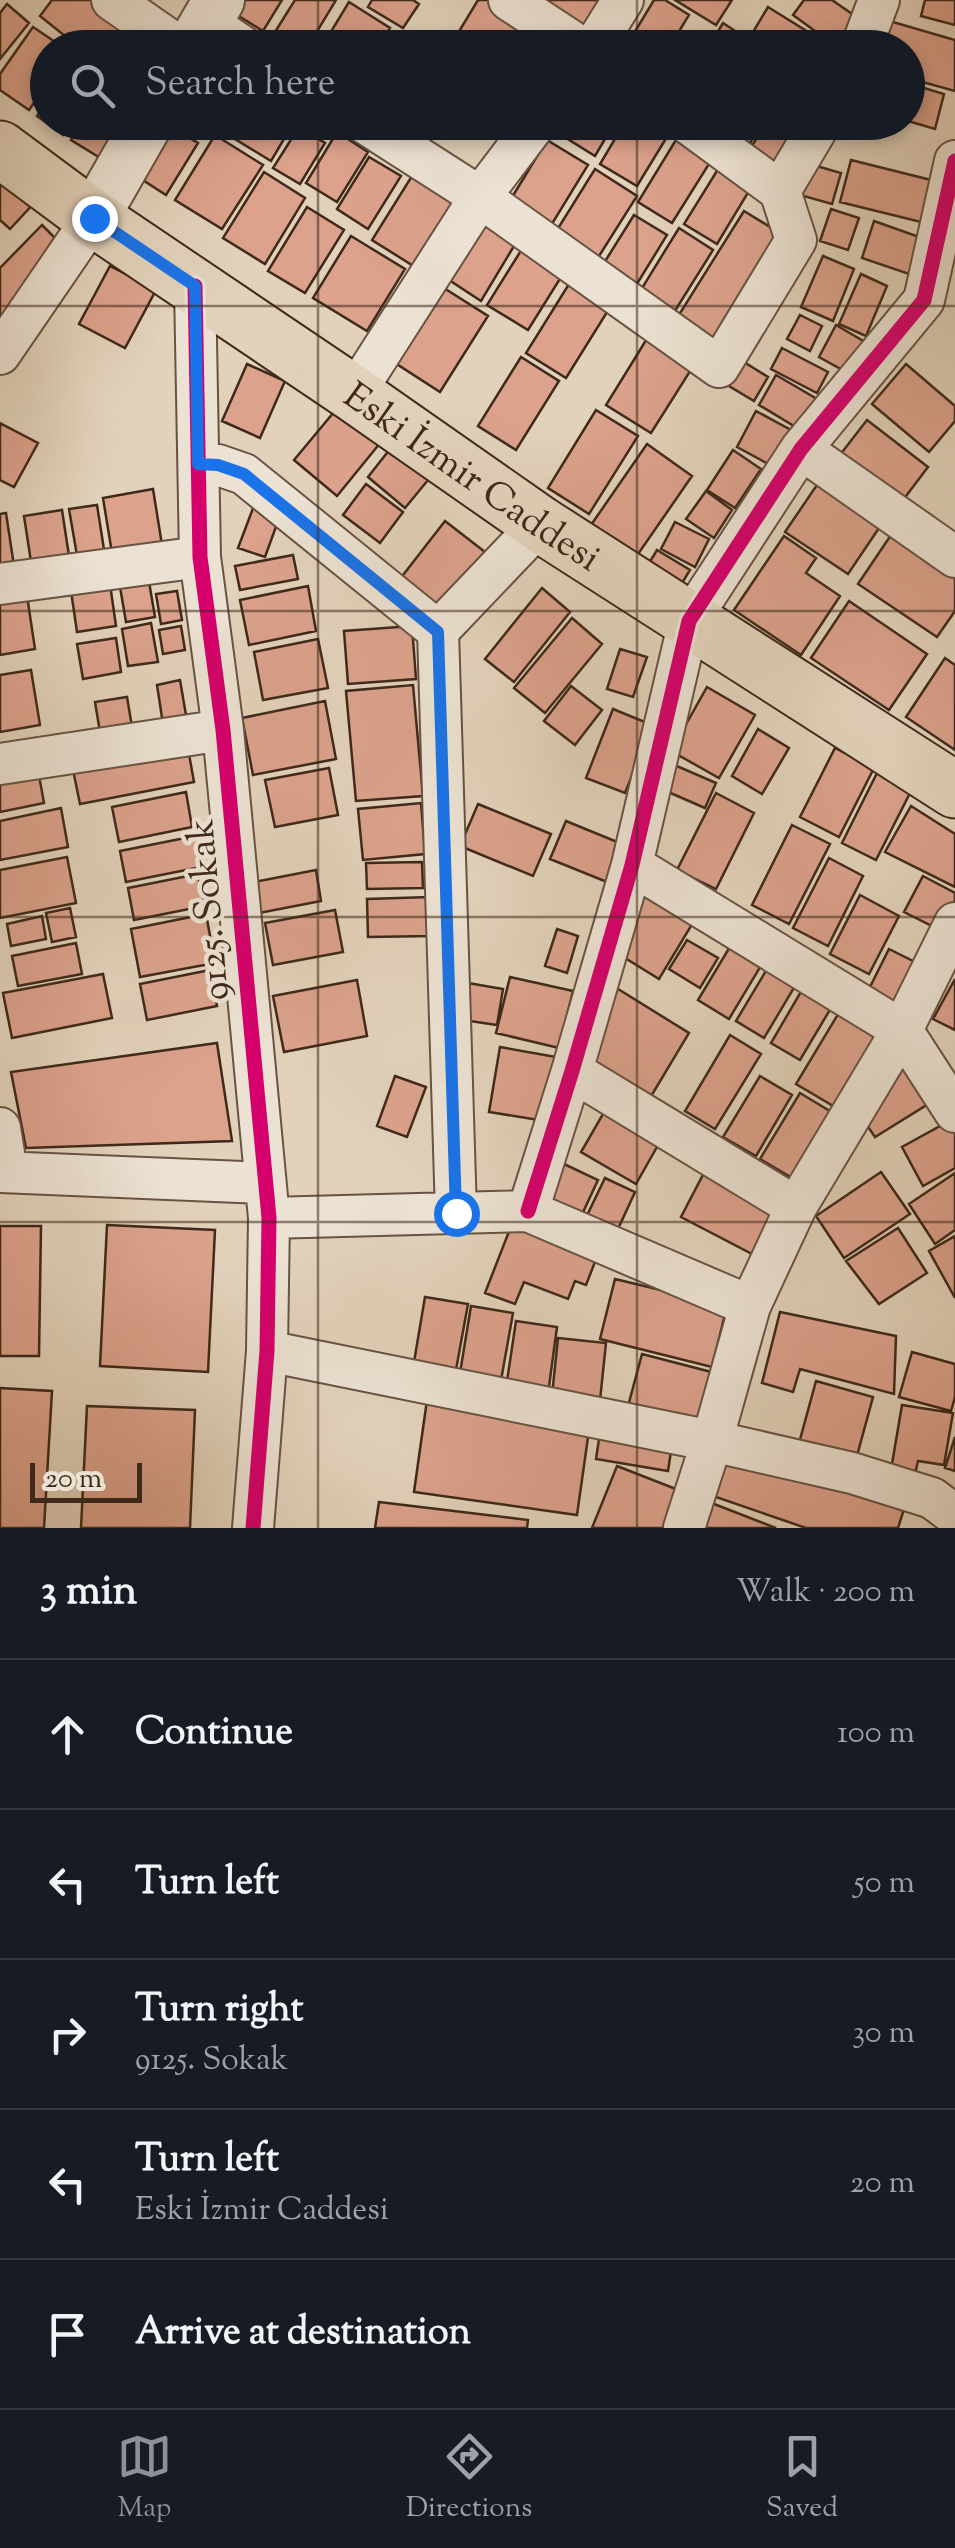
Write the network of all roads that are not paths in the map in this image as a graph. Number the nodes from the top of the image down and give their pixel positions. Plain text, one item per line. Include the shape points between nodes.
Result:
1 (112, 0) edge
2 (510, 0) edge
3 (623, 0) edge
4 (879, 0) edge
5 (200, 30) edge
6 (555, 30) edge
7 (605, 30) edge
8 (868, 30) edge
9 (138, 140) edge
10 (391, 140) edge
11 (523, 140) edge
12 (710, 140) edge
13 (810, 140) edge
14 (0, 149) edge
15 (955, 161) edge
16 (780, 192) junction
17 (480, 197) junction
18 (94, 218) junction
19 (195, 286) junction
20 (940, 308) edge
21 (0, 354) edge
22 (354, 394) junction
23 (801, 449) junction
24 (198, 464) junction
25 (540, 524) junction
26 (955, 557) edge
27 (200, 558) junction
28 (0, 584) edge
29 (689, 621) junction
30 (438, 632) junction
31 (223, 730) junction
32 (0, 764) edge
33 (955, 790) edge
34 (632, 865) junction
35 (955, 923) edge
36 (902, 1030) junction
37 (572, 1070) junction
38 (955, 1112) edge
39 (0, 1128) edge
40 (4, 1172) edge
41 (267, 1201) junction
42 (796, 1207) junction
43 (528, 1211) junction
44 (456, 1213) junction
45 (750, 1306) junction
46 (267, 1351) junction
47 (712, 1441) junction
48 (955, 1515) edge
49 (252, 1528) edge
50 (684, 1528) edge

1 - 5 street
2 - 6 street
3 - 7 street
4 - 8 street
9 - 18 street
10 - 17 street
11 - 17 street
12 - 16 street
13 - 16 street
14 - 18 main road, Eski İzmir Caddesi
15 - 20 street
16 - 17 street via 796,240 719,366
17 - 22 street
18 - 19 main road, Eski İzmir Caddesi
18 - 21 street
19 - 22 main road, Eski İzmir Caddesi
19 - 24 street, 9125. Sokak
20 - 23 street
22 - 25 main road, Eski İzmir Caddesi
23 - 26 street
23 - 29 street
24 - 27 street, 9125. Sokak
24 - 30 street via 244,474
25 - 29 main road, Eski İzmir Caddesi
25 - 30 street
27 - 28 street
27 - 31 street, 9125. Sokak
29 - 33 main road, Eski İzmir Caddesi
29 - 34 street
30 - 44 street
31 - 32 street
31 - 41 street, 9125. Sokak
34 - 36 street
34 - 37 street
35 - 36 street
36 - 38 street
36 - 42 street
37 - 42 street
37 - 43 street
39 - 40 street
40 - 41 street
41 - 44 street
41 - 46 street, 9125. Sokak
42 - 45 street
43 - 44 street
43 - 45 street
45 - 47 street
46 - 47 street
46 - 49 street, 9125. Sokak
47 - 48 street via 852,1473 932,1498
47 - 50 street

